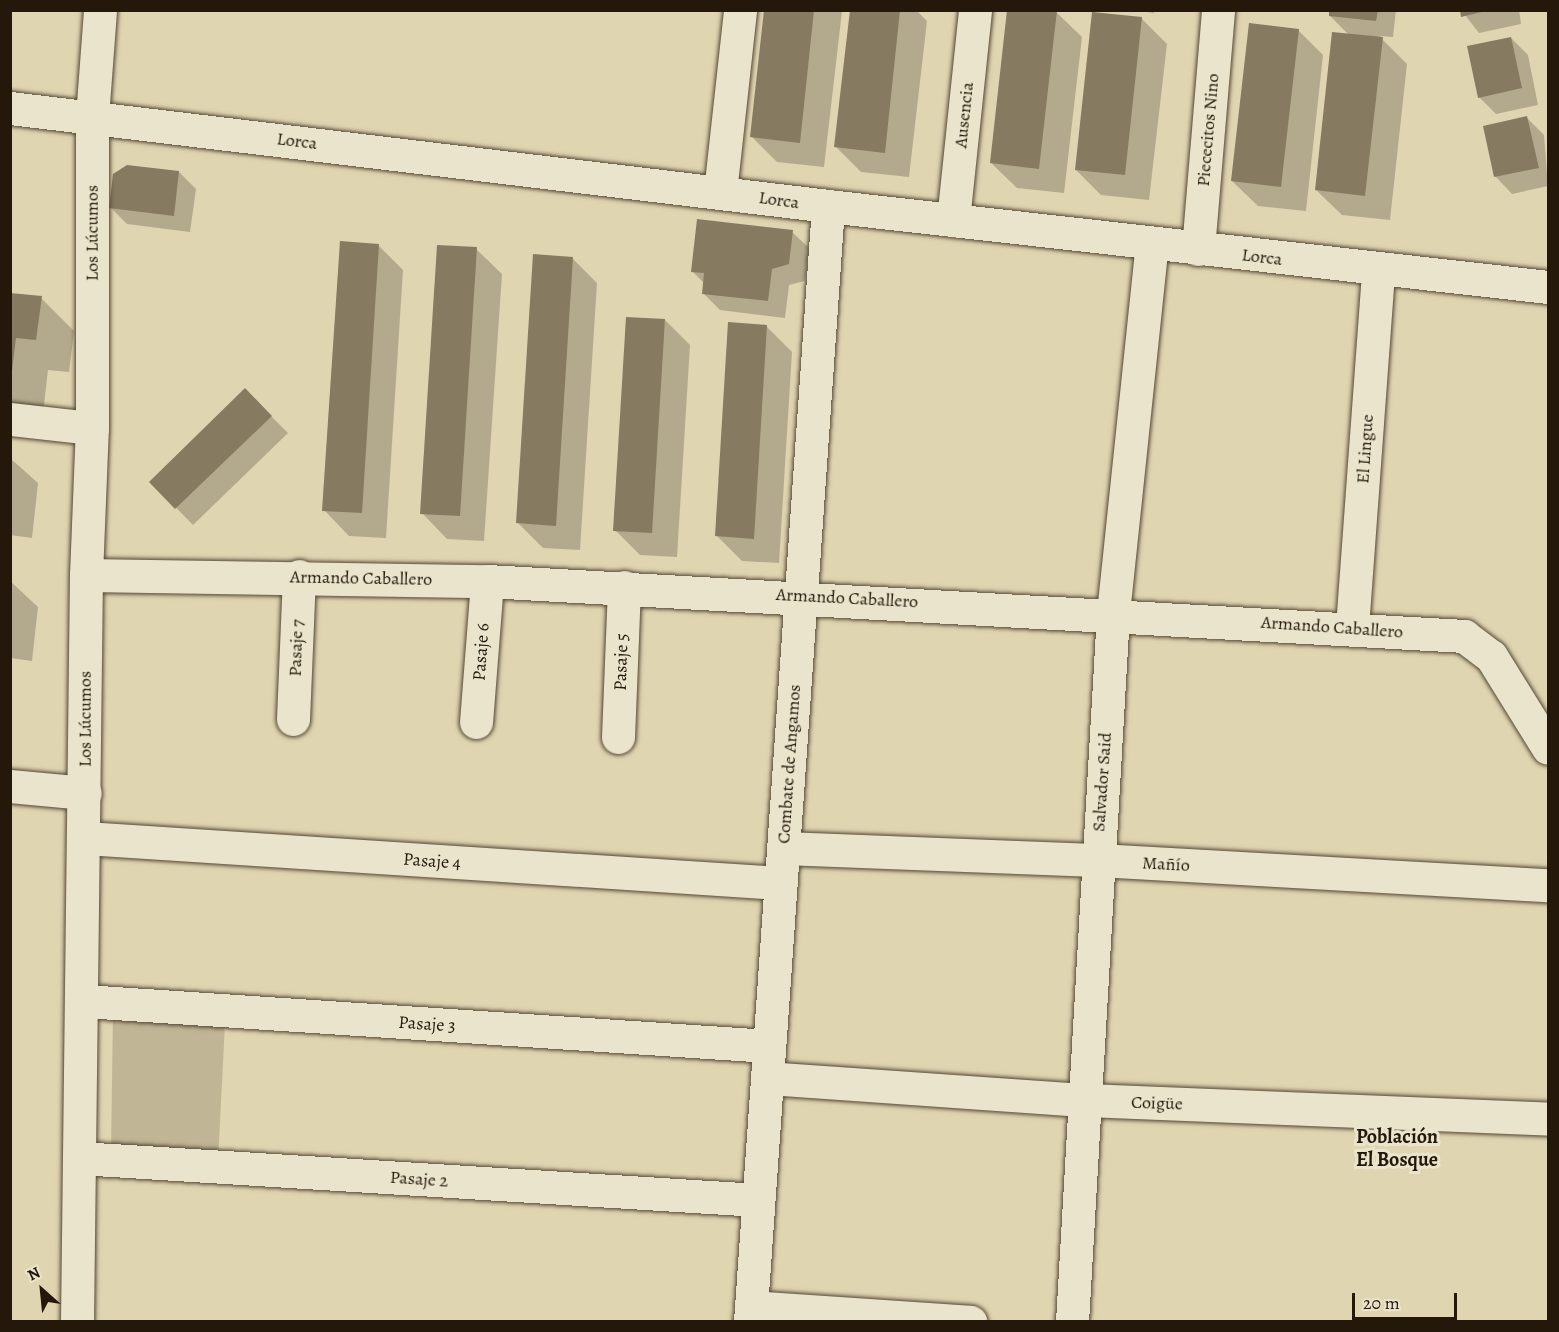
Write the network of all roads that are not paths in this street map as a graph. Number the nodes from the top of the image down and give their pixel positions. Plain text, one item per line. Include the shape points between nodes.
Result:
1 (100, 10) edge
2 (740, 10) edge
3 (975, 10) edge
4 (1218, 10) edge
5 (10, 108) edge
6 (92, 117) junction
7 (720, 192) junction
8 (828, 206) junction
9 (953, 220) junction
10 (1152, 243) junction
11 (1198, 249) junction
12 (1378, 270) junction
13 (1548, 287) edge
14 (10, 419) edge
15 (92, 428) junction
16 (86, 575) junction
17 (299, 576) junction
18 (487, 581) junction
19 (624, 587) junction
20 (800, 596) junction
21 (1113, 613) junction
22 (1352, 627) junction
23 (293, 719) dead end
24 (476, 722) dead end
25 (618, 737) dead end
26 (1548, 748) edge
27 (10, 786) edge
28 (85, 793) junction
29 (85, 838) junction
30 (783, 849) junction
31 (1097, 860) junction
32 (780, 883) junction
33 (1548, 885) edge
34 (84, 1001) junction
35 (769, 1047) junction
36 (767, 1078) junction
37 (1084, 1100) junction
38 (1548, 1119) edge
39 (79, 1158) junction
40 (758, 1200) junction
41 (750, 1314) edge
42 (77, 1322) edge
43 (970, 1322) edge
44 (1072, 1322) edge

1 - 6 street, Los Lúcumos
2 - 7 street
3 - 9 street, Ausencia
4 - 11 street, Piececitos Nino
5 - 6 street, Lorca
6 - 7 street, Lorca
6 - 15 street, Los Lúcumos
7 - 8 street, Lorca
8 - 9 street, Lorca
8 - 20 street, Combate de Angamos
9 - 10 street, Lorca
10 - 11 street, Lorca
10 - 21 street, Salvador Said
11 - 12 street, Lorca
12 - 13 street, Lorca
12 - 22 street, El Lingue
14 - 15 street
15 - 16 street, Los Lúcumos
16 - 17 street, Armando Caballero
16 - 28 street, Los Lúcumos
17 - 18 street, Armando Caballero
17 - 23 street, Pasaje 7
18 - 19 street, Armando Caballero
18 - 24 street, Pasaje 6
19 - 20 street, Armando Caballero
19 - 25 street, Pasaje 5
20 - 21 street, Armando Caballero
20 - 30 street, Combate de Angamos
21 - 22 street, Armando Caballero
21 - 31 street, Salvador Said
22 - 26 street, Armando Caballero via 1464,636 1480,644 1508,679
27 - 28 street
28 - 29 street, Los Lúcumos
29 - 32 street, Pasaje 4
29 - 34 street, Los Lúcumos
30 - 31 street, Mañío
30 - 32 street, Combate de Angamos
31 - 33 street, Mañío
31 - 37 street, Salvador Said
32 - 35 street, Combate de Angamos
34 - 35 street, Pasaje 3
34 - 39 street, Los Lúcumos
35 - 36 street, Combate de Angamos
36 - 37 street, Coigüe
36 - 40 street, Combate de Angamos
37 - 38 street, Coigüe
37 - 44 street, Salvador Said
39 - 40 street, Pasaje 2
39 - 42 street, Los Lúcumos
40 - 41 street, Combate de Angamos
41 - 43 street

